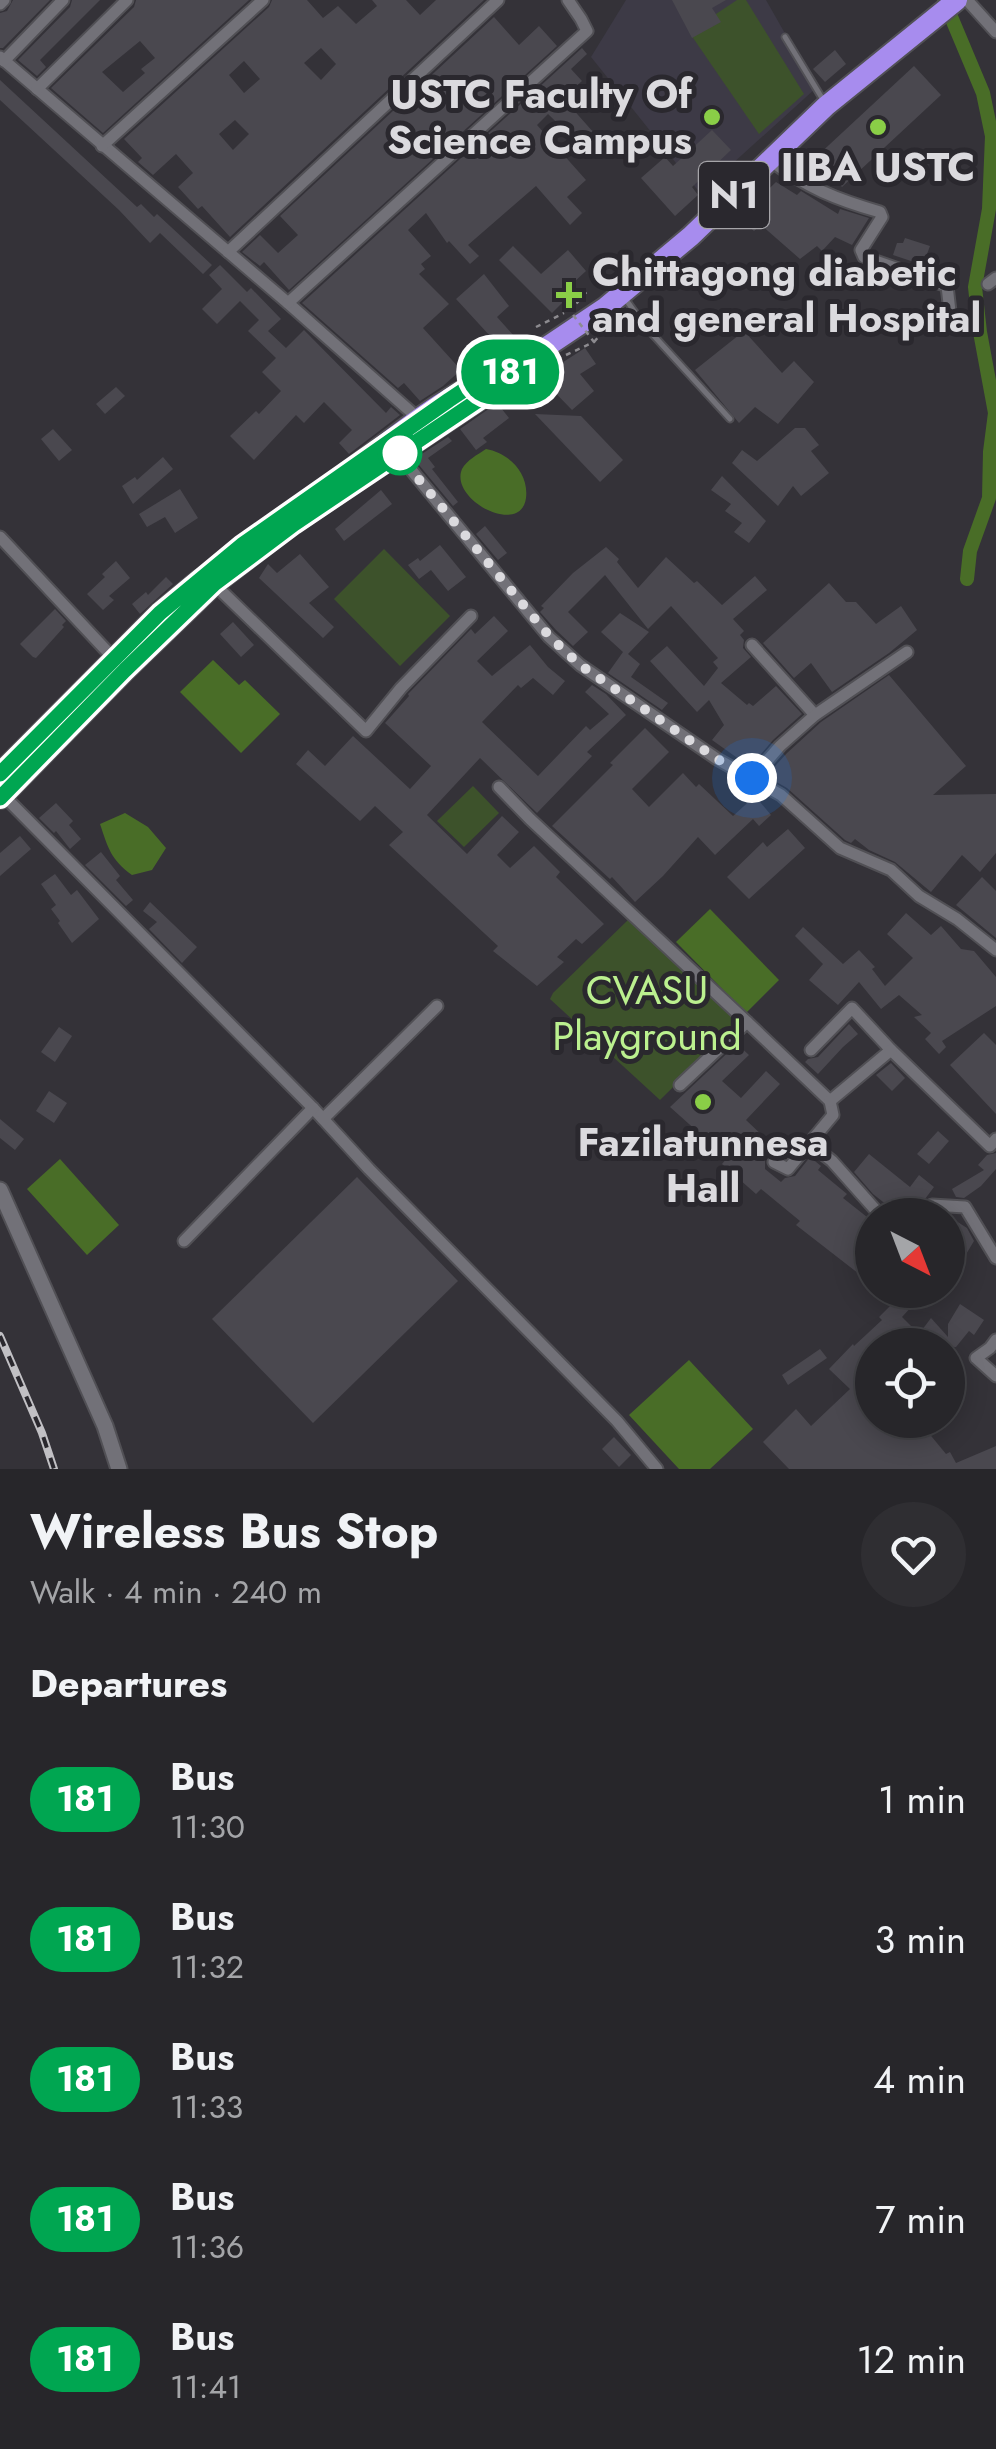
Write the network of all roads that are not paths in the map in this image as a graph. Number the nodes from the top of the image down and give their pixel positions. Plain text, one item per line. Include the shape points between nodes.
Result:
1 (63, 0) edge
2 (128, 0) edge
3 (263, 0) edge
4 (498, 0) edge
5 (568, 0) edge
6 (967, 0) edge
7 (952, 4) edge
8 (996, 32) edge
9 (785, 36) dead end
10 (2, 59) edge
11 (37, 88) junction
12 (826, 106) junction
13 (102, 146) junction
14 (770, 160) junction
15 (228, 252) junction
16 (622, 294) junction
17 (288, 304) junction
18 (951, 320) dead end
19 (515, 368) junction
20 (730, 419) dead end
21 (419, 420) junction
22 (398, 454) junction
23 (0, 536) edge
24 (210, 580) junction
25 (471, 616) dead end
26 (752, 645) dead end
27 (907, 652) dead end
28 (119, 664) junction
29 (815, 715) junction
30 (752, 778) junction
31 (500, 787) dead end
32 (1, 789) edge
33 (996, 950) edge
34 (438, 1006) dead end
35 (747, 1022) junction
36 (811, 1050) dead end
37 (891, 1050) junction
38 (680, 1085) dead end
39 (830, 1101) junction
40 (313, 1108) junction
41 (323, 1119) junction
42 (996, 1139) edge
43 (809, 1143) junction
44 (774, 1162) dead end
45 (0, 1190) edge
46 (865, 1198) edge
47 (965, 1207) edge
48 (184, 1242) dead end
49 (996, 1258) edge
50 (996, 1340) edge
51 (996, 1376) edge
52 (119, 1469) edge
53 (657, 1469) edge

1 - 10 street
2 - 11 street
3 - 13 street
4 - 15 street
5 - 17 street via 587,32
6 - 8 street
7 - 12 highway, N1
9 - 12 lane
10 - 11 street
11 - 13 street
12 - 14 highway, N1
13 - 15 street
14 - 16 highway, N1
14 - 18 street via 835,199 880,212 861,250 864,258 946,286
15 - 17 street
16 - 19 highway, N1
16 - 20 lane
17 - 21 street
19 - 21 highway, N1 via 479,380
19 - 22 highway, N1
21 - 24 highway, N1 via 242,545
22 - 24 highway, N1
22 - 30 street via 580,665
23 - 28 street
24 - 25 street via 366,731
24 - 28 highway, N1 via 160,613
26 - 29 street
27 - 29 street
28 - 32 highway, N1
29 - 30 street
30 - 33 street via 840,848 891,870
31 - 35 street
32 - 40 street
34 - 41 street
35 - 38 street
35 - 39 street
36 - 37 street via 852,1008
37 - 39 street
37 - 42 street via 990,1146
39 - 43 street via 833,1115
40 - 41 street
40 - 48 street
41 - 53 street
43 - 44 street via 788,1169
43 - 46 street
45 - 52 main road
47 - 49 street
50 - 51 street via 976,1358

